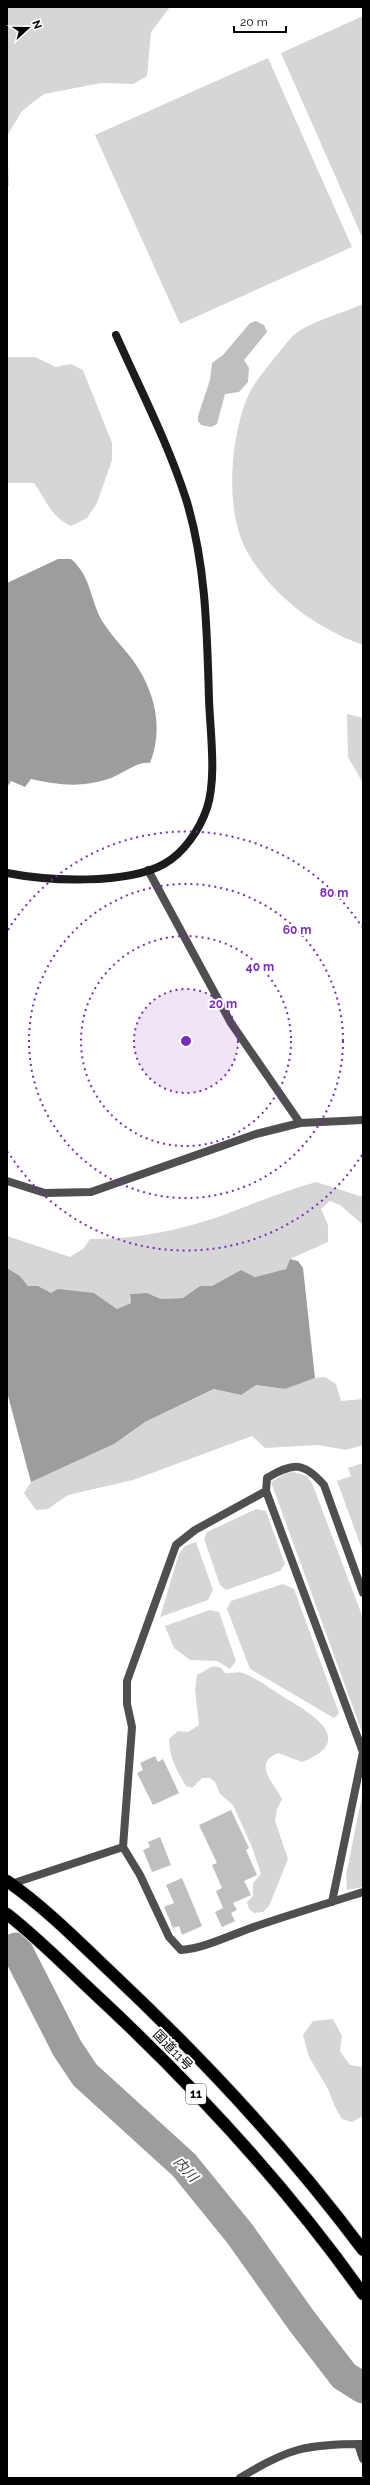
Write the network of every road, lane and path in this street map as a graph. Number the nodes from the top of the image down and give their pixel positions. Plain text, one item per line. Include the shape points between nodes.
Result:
1 (116, 335) dead end
2 (148, 870) junction
3 (7, 873) edge
4 (363, 1120) edge
5 (300, 1123) junction
6 (7, 1181) edge
7 (266, 1491) junction
8 (363, 1593) edge
9 (363, 1752) edge
10 (123, 1847) junction
11 (8, 1883) edge
12 (363, 1892) edge
13 (332, 1902) junction
14 (7, 1914) edge
15 (363, 2250) edge
16 (363, 2294) edge
17 (360, 2444) edge
18 (363, 2458) edge
19 (240, 2478) edge

1 - 2 street via 185,498 204,584 207,618 212,762 208,806 201,823 178,852 164,864
2 - 3 street via 131,875 63,880
2 - 5 street via 231,1023
4 - 5 street
5 - 6 street via 256,1134 90,1192 45,1192
7 - 8 street via 267,1478 284,1468 299,1466 313,1472 324,1485
7 - 9 street
7 - 10 street via 195,1530 176,1545 127,1681 126,1704 132,1727
9 - 13 street
10 - 11 street
10 - 13 street via 140,1875 169,1937 181,1950 196,1949
11 - 15 highway, 国道11号 / 11 via 100,1961 154,2012 300,2171
12 - 13 street
14 - 16 highway, 国道11号 / 11 via 142,2038 215,2114 285,2193
17 - 18 street
17 - 19 street via 323,2444 294,2449

